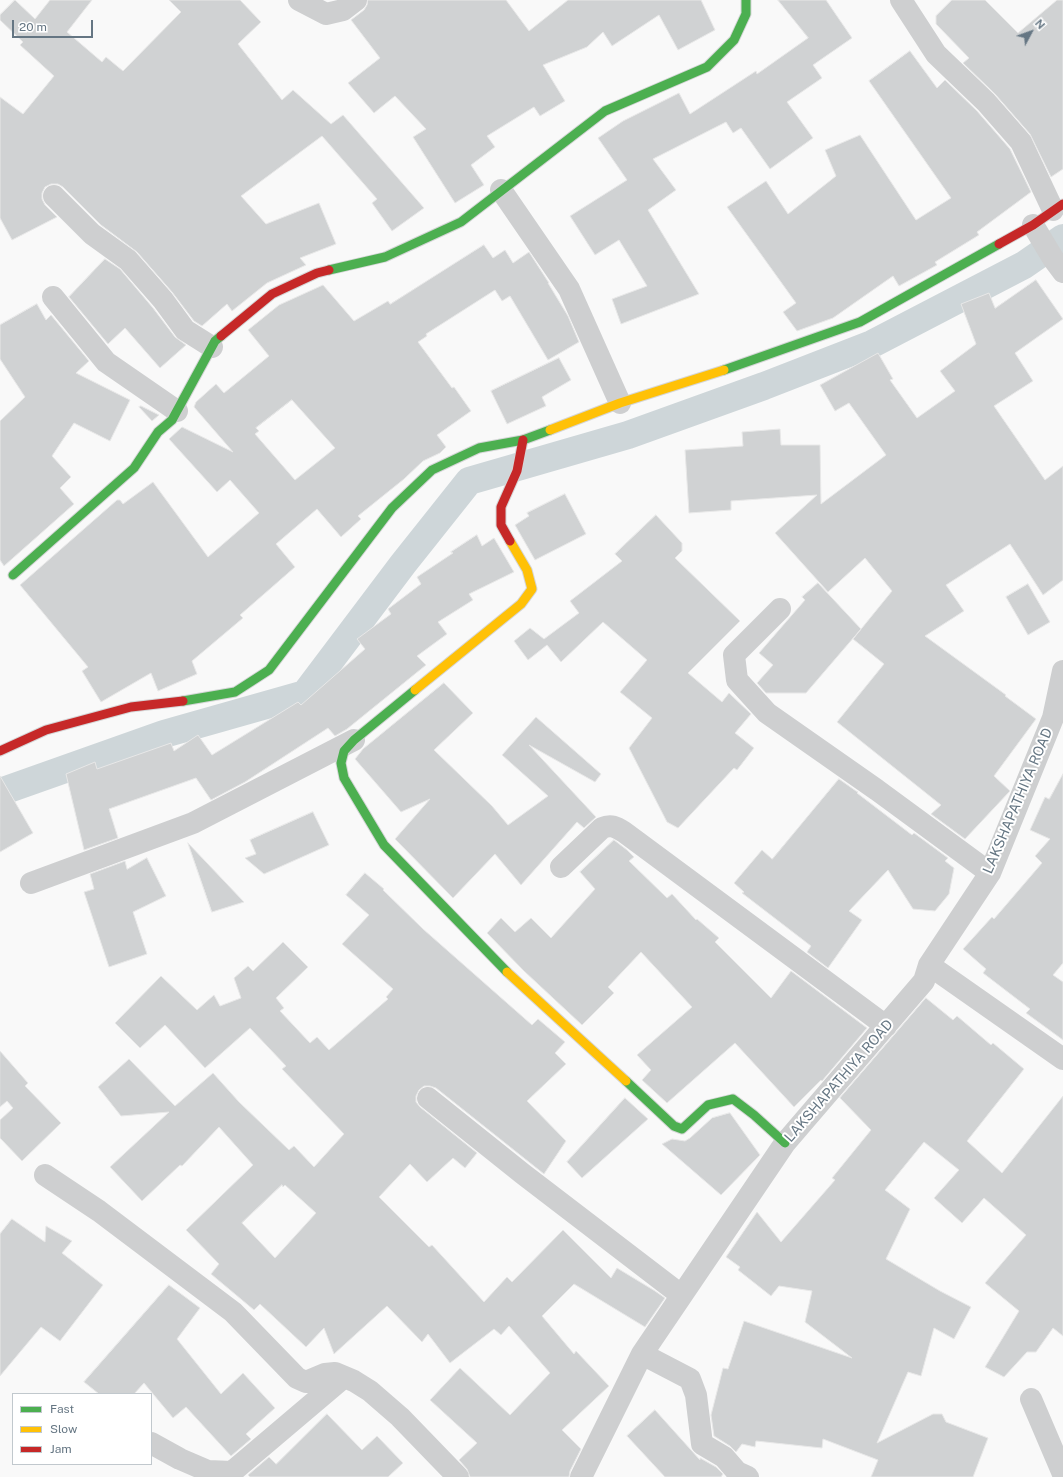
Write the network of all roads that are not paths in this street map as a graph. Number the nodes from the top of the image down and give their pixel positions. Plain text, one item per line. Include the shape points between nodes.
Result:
1 (299, 0) edge
2 (356, 0) edge
3 (746, 0) edge
4 (901, 0) edge
5 (500, 190) junction
6 (54, 196) dead end
7 (1058, 207) edge
8 (1033, 225) junction
9 (1059, 266) edge
10 (53, 297) dead end
11 (212, 347) junction
12 (620, 402) junction
13 (177, 411) junction
14 (523, 440) junction
15 (13, 575) dead end
16 (780, 609) dead end
17 (1063, 671) edge
18 (354, 740) junction
19 (0, 751) edge
20 (561, 867) dead end
21 (990, 873) junction
22 (31, 883) dead end
23 (929, 965) junction
24 (886, 1026) junction
25 (1063, 1059) edge
26 (428, 1098) dead end
27 (785, 1143) junction
28 (45, 1175) dead end
29 (682, 1295) junction
30 (642, 1354) junction
31 (344, 1377) junction
32 (1032, 1399) dead end
33 (152, 1444) edge
34 (1063, 1474) edge
35 (458, 1477) edge
36 (581, 1477) edge
37 (748, 1477) edge

1 - 2 street via 326,14 343,10
3 - 5 street via 746,14 734,40 707,67 605,111
4 - 7 street via 936,54 986,102 1021,142 1042,186
5 - 11 street via 461,222 385,257 317,273 272,294
5 - 12 street via 569,289
6 - 11 street via 92,234 128,260 185,330
7 - 8 street
8 - 9 street
8 - 12 street via 860,322 733,367
10 - 13 street via 106,362
11 - 13 street
12 - 14 street
13 - 15 street via 172,420 158,432 134,468
14 - 18 street via 517,471 501,507 501,525 527,570 532,589 521,604
14 - 19 street via 479,448 432,470 392,508 269,670 235,692 131,707 46,730
16 - 21 street via 734,655 737,680 767,713
17 - 21 street, LAKSHAPATHIYA ROAD via 1053,718
18 - 22 street via 193,823
18 - 27 street via 344,751 341,763 344,778 384,845 515,980 674,1126 682,1129 708,1105 732,1098 754,1114
20 - 24 street via 602,828 614,826
21 - 23 street, LAKSHAPATHIYA ROAD
23 - 24 street, LAKSHAPATHIYA ROAD via 924,981
23 - 25 street
24 - 27 street, LAKSHAPATHIYA ROAD
26 - 29 street via 522,1174
27 - 29 street, LAKSHAPATHIYA ROAD
28 - 31 street via 99,1211 233,1312 296,1378 306,1382 325,1374 335,1373
29 - 30 street, LAKSHAPATHIYA ROAD
30 - 36 street, LAKSHAPATHIYA ROAD
30 - 37 street via 690,1379 696,1395 702,1444 724,1457 737,1472
31 - 33 street via 232,1472 208,1471
31 - 35 street via 370,1391 400,1416
32 - 34 street

